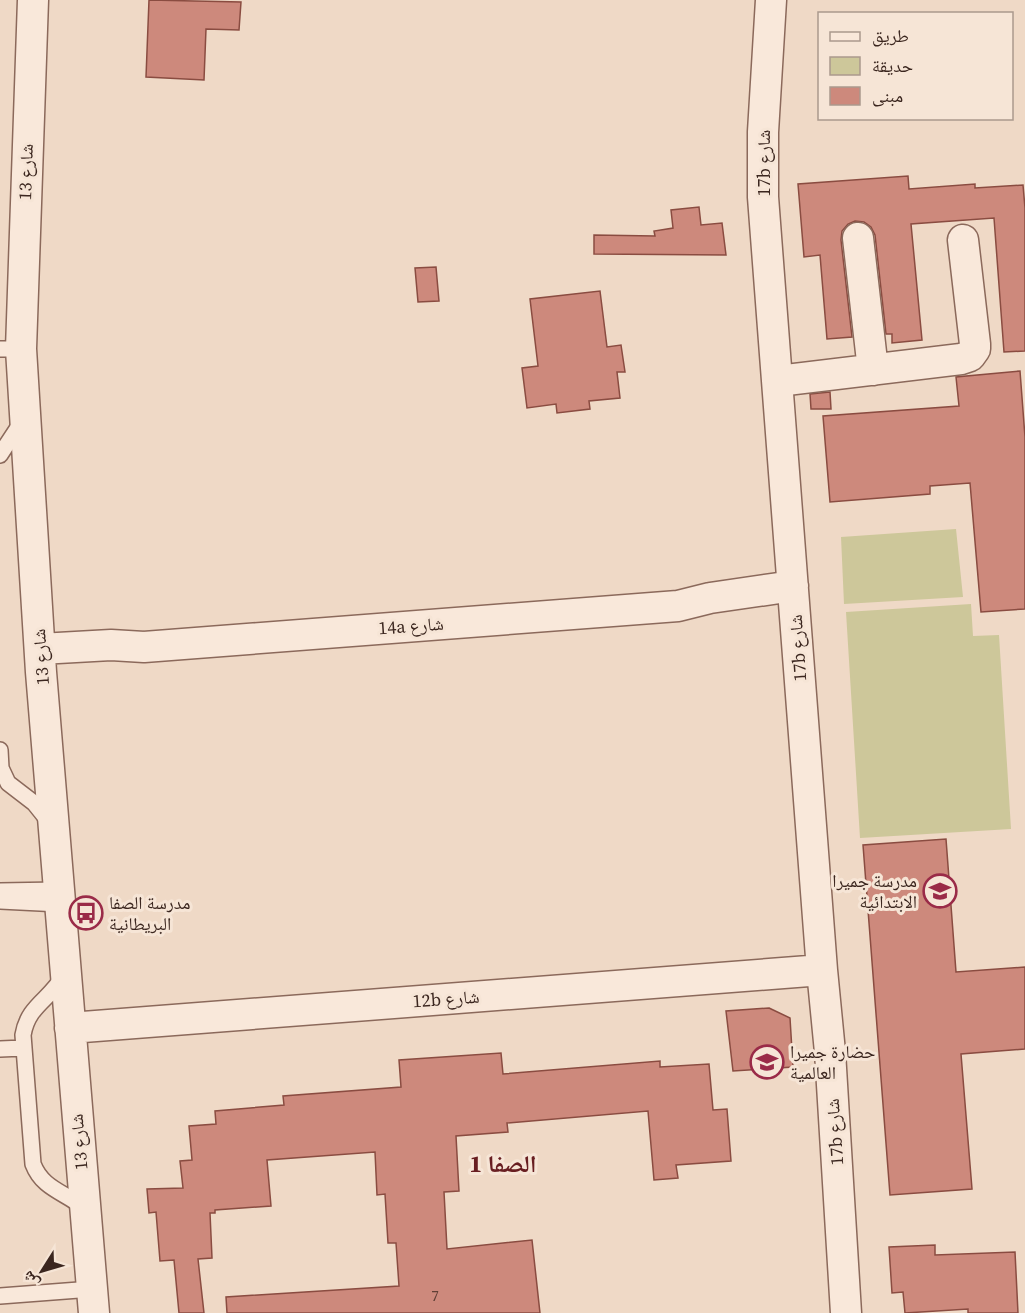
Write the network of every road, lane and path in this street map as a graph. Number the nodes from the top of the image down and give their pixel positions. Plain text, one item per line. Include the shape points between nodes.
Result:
1 (33, 0) edge
2 (771, 0) edge
3 (12, 233) edge
4 (858, 238) dead end
5 (963, 240) dead end
6 (11, 349) edge
7 (873, 370) junction
8 (778, 381) junction
9 (25, 412) junction
10 (0, 455) edge
11 (794, 598) junction
12 (41, 661) junction
13 (0, 750) edge
14 (53, 828) junction
15 (0, 891) edge
16 (59, 897) junction
17 (0, 901) edge
18 (822, 970) junction
19 (65, 972) junction
20 (70, 1028) junction
21 (23, 1048) junction
22 (0, 1049) edge
23 (85, 1209) junction
24 (0, 1296) edge
25 (93, 1301) edge
26 (846, 1304) edge

1 - 3 street, شارع 13
2 - 8 street, 17b شارع via 763,197
3 - 6 street, شارع 13
4 - 7 street
5 - 7 street via 973,353 966,358
6 - 9 street, شارع 13
7 - 8 street
8 - 11 street, 17b شارع
9 - 10 lane
9 - 12 street, شارع 13
11 - 12 street, 14a شارع via 710,598 678,606 144,647 111,645
11 - 18 street, 17b شارع
12 - 14 street, شارع 13
13 - 14 lane via 8,783 34,803
14 - 16 street, شارع 13
15 - 16 lane
16 - 17 lane
16 - 19 street, شارع 13
18 - 20 street, 12b شارع
18 - 26 street, 17b شارع
19 - 20 street, شارع 13
19 - 21 lane via 58,985 29,1013
20 - 23 street, شارع 13
21 - 22 lane
21 - 23 lane via 37,1175
23 - 25 street, شارع 13
24 - 25 lane

